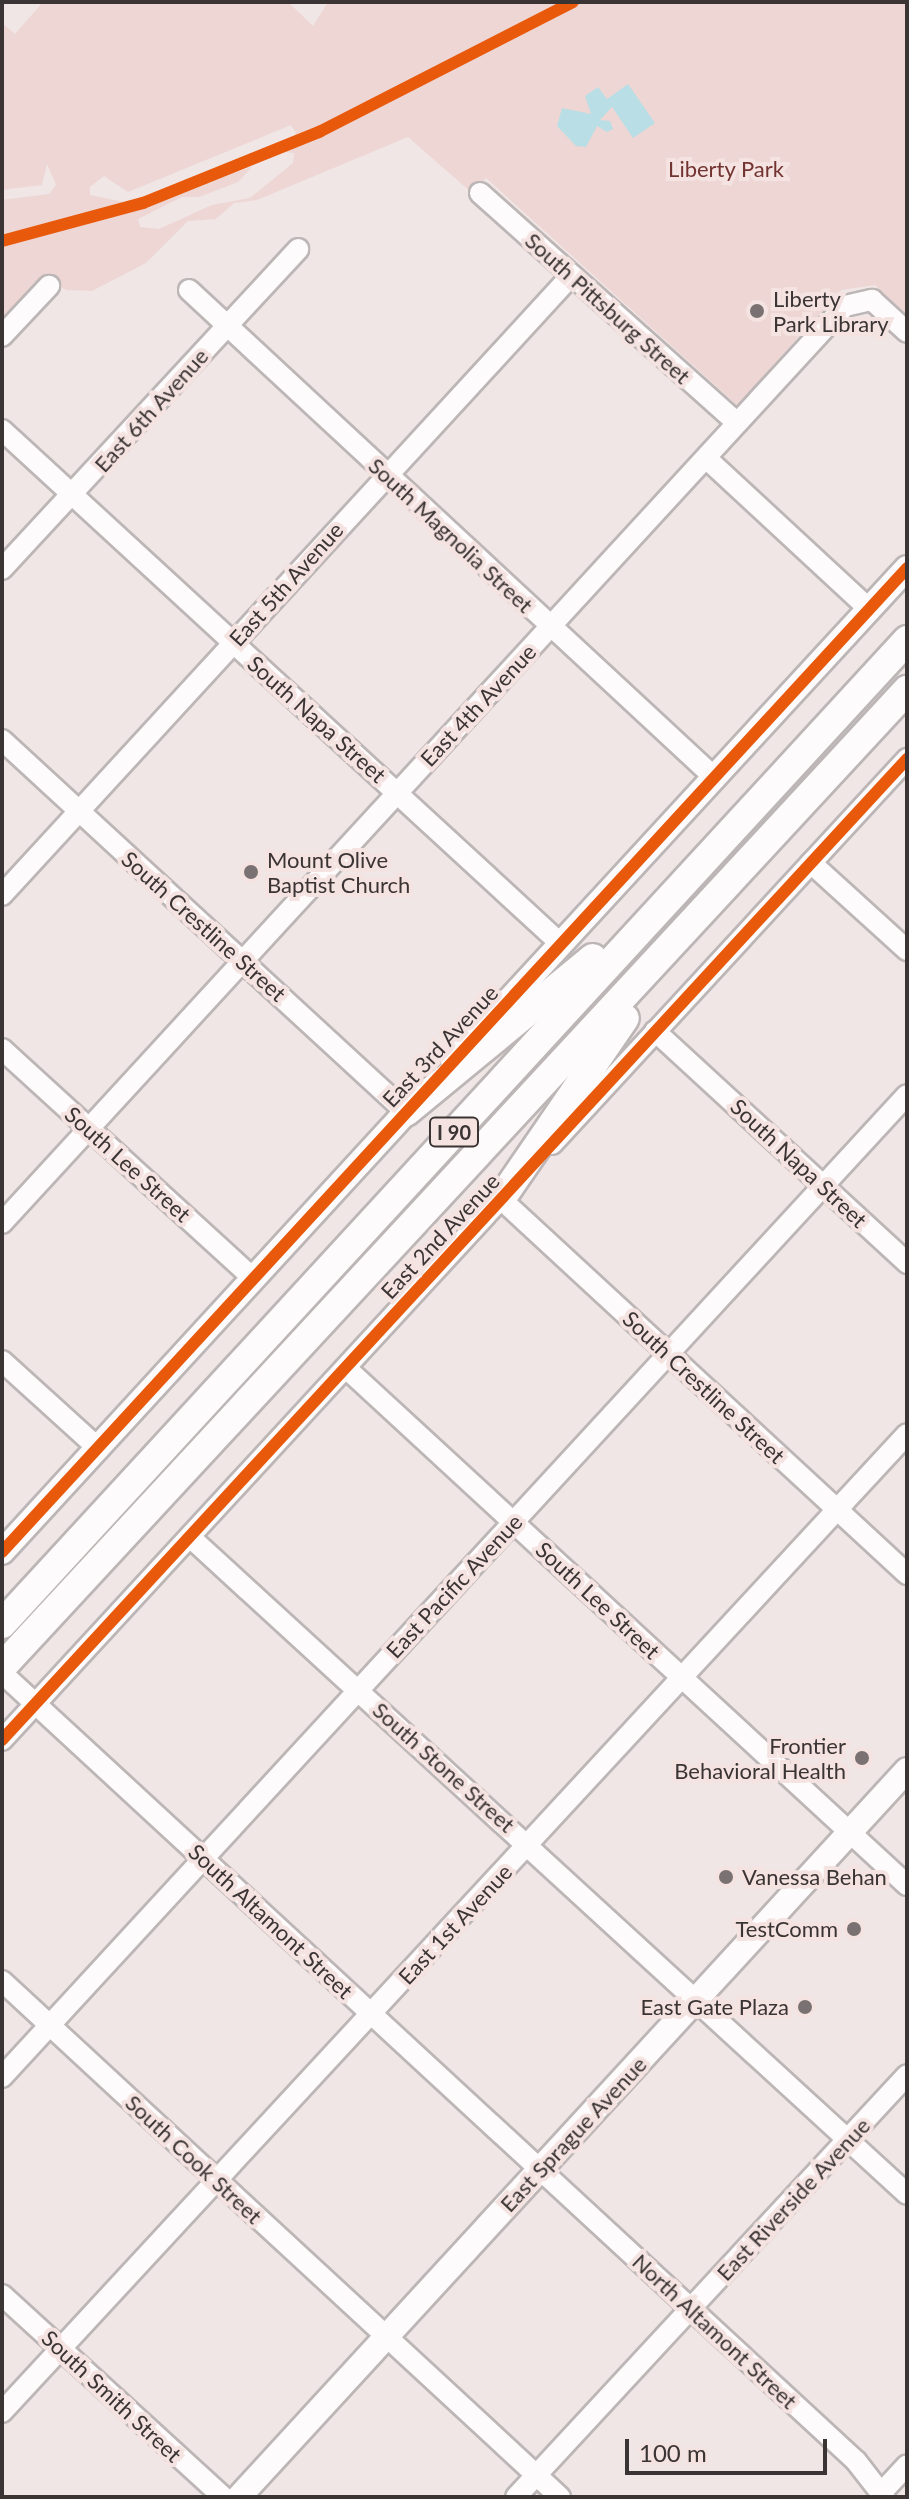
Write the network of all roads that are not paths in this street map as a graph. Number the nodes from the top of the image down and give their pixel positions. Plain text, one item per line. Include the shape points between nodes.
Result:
1 (480, 193) dead end
2 (298, 249) dead end
3 (572, 275) junction
4 (49, 286) dead end
5 (189, 290) dead end
6 (227, 326) junction
7 (907, 332) edge
8 (2, 336) edge
9 (737, 423) junction
10 (2, 430) edge
11 (706, 458) junction
12 (386, 475) junction
13 (74, 494) junction
14 (907, 568) edge
15 (2, 569) edge
16 (869, 609) junction
17 (550, 626) junction
18 (907, 640) edge
19 (233, 643) junction
20 (907, 690) edge
21 (2, 740) edge
22 (907, 759) edge
23 (715, 778) junction
24 (397, 792) junction
25 (78, 811) junction
26 (811, 863) junction
27 (671, 893) junction
28 (2, 895) edge
29 (683, 930) junction
30 (561, 944) junction
31 (907, 950) edge
32 (242, 961) junction
33 (655, 1031) junction
34 (2, 1049) edge
35 (907, 1095) edge
36 (406, 1112) junction
37 (89, 1129) junction
38 (824, 1186) junction
39 (501, 1199) junction
40 (2, 1223) edge
41 (907, 1263) edge
42 (253, 1278) junction
43 (669, 1354) junction
44 (2, 1361) edge
45 (346, 1368) junction
46 (907, 1434) edge
47 (97, 1447) junction
48 (837, 1510) junction
49 (513, 1522) junction
50 (190, 1537) junction
51 (2, 1552) edge
52 (907, 1574) edge
53 (2, 1624) edge
54 (6, 1664) edge
55 (682, 1677) junction
56 (358, 1691) junction
57 (36, 1704) junction
58 (2, 1740) edge
59 (907, 1770) edge
60 (850, 1832) junction
61 (530, 1844) junction
62 (203, 1858) junction
63 (907, 1885) edge
64 (2, 1981) edge
65 (698, 1999) junction
66 (371, 2013) junction
67 (50, 2024) junction
68 (907, 2075) edge
69 (2, 2077) edge
70 (849, 2140) junction
71 (540, 2170) junction
72 (216, 2180) junction
73 (907, 2194) edge
74 (2, 2295) edge
75 (691, 2309) junction
76 (386, 2337) junction
77 (61, 2348) junction
78 (2, 2412) edge
79 (907, 2465) edge
80 (536, 2475) junction
81 (883, 2494) edge
82 (223, 2497) edge
83 (239, 2497) edge
84 (516, 2497) edge
85 (560, 2497) edge

1 - 3 street, South Pittsburg Street
2 - 6 street, East 6th Avenue
3 - 9 street, South Pittsburg Street
3 - 12 street, East 5th Avenue
4 - 8 street
5 - 6 street, South Magnolia Street
6 - 12 street, South Magnolia Street
6 - 13 street, East 6th Avenue
7 - 9 street, East 4th Avenue via 872,300 845,306
9 - 11 street, East 4th Avenue
10 - 13 street, South Napa Street
11 - 16 street
11 - 17 street, East 4th Avenue
12 - 17 street, South Magnolia Street
12 - 19 street, East 5th Avenue
13 - 15 street, East 6th Avenue
13 - 19 street, South Napa Street
14 - 16 main road, East 3rd Avenue
16 - 23 main road, East 3rd Avenue
17 - 23 street, South Magnolia Street
17 - 24 street, East 4th Avenue
18 - 27 highway, I 90
19 - 24 street, South Napa Street
19 - 25 street, East 5th Avenue
20 - 29 highway, I 90
21 - 25 street, South Crestline Street
22 - 26 street, East 2nd Avenue
23 - 30 main road, East 3rd Avenue
24 - 30 street, South Napa Street
24 - 32 street, East 4th Avenue
25 - 28 street, East 5th Avenue
25 - 32 street, South Crestline Street
26 - 31 street
26 - 33 street, East 2nd Avenue
27 - 36 highway
27 - 53 highway, I 90
29 - 39 highway via 655,981 593,1058
29 - 54 highway, I 90
30 - 36 main road, East 3rd Avenue
32 - 36 street, South Crestline Street
32 - 37 street, East 4th Avenue
33 - 38 street, South Napa Street
33 - 39 street, East 2nd Avenue
34 - 37 street, South Lee Street
35 - 38 street, East Pacific Avenue
36 - 42 main road, East 3rd Avenue
37 - 40 street, East 4th Avenue
37 - 42 street, South Lee Street
38 - 41 street, South Napa Street
38 - 43 street, East Pacific Avenue
39 - 43 street, South Crestline Street
39 - 45 street, East 2nd Avenue
42 - 47 main road, East 3rd Avenue
43 - 48 street, South Crestline Street
43 - 49 street, East Pacific Avenue
44 - 47 street
45 - 49 street, South Lee Street
45 - 50 street, East 2nd Avenue
46 - 48 street, East 1st Avenue
47 - 51 main road, East 3rd Avenue
48 - 52 street, South Crestline Street
48 - 55 street, East 1st Avenue
49 - 55 street, South Lee Street
49 - 56 street, East Pacific Avenue
50 - 56 street, South Stone Street
50 - 57 street, East 2nd Avenue
54 - 57 street, South Altamont Street
55 - 60 street, South Lee Street
55 - 61 street, East 1st Avenue
56 - 61 street, South Stone Street
56 - 62 street, East Pacific Avenue
57 - 58 street, East 2nd Avenue
57 - 62 street, South Altamont Street
59 - 60 main road, East Sprague Avenue
60 - 63 street, South Lee Street
60 - 65 main road, East Sprague Avenue
61 - 65 street, South Stone Street
61 - 66 street, East 1st Avenue
62 - 66 street, South Altamont Street
62 - 67 street, East Pacific Avenue
64 - 67 street, South Cook Street
65 - 70 street, South Stone Street
65 - 71 main road, East Sprague Avenue
66 - 71 street, South Altamont Street
66 - 72 street, East 1st Avenue
67 - 69 street, East Pacific Avenue
67 - 72 street, South Cook Street
68 - 70 street, East Riverside Avenue
70 - 73 street, South Stone Street
70 - 75 street, East Riverside Avenue
71 - 75 street, North Altamont Street
71 - 76 main road, East Sprague Avenue
72 - 76 street, South Cook Street
72 - 77 street, East 1st Avenue
74 - 77 street, South Smith Street
75 - 80 street, East Riverside Avenue
75 - 81 street, North Altamont Street
76 - 80 street, South Cook Street
76 - 83 main road, East Sprague Avenue
77 - 78 street, East 1st Avenue
77 - 82 street, South Smith Street
79 - 81 street
80 - 84 street, East Riverside Avenue
80 - 85 street, South Cook Street

